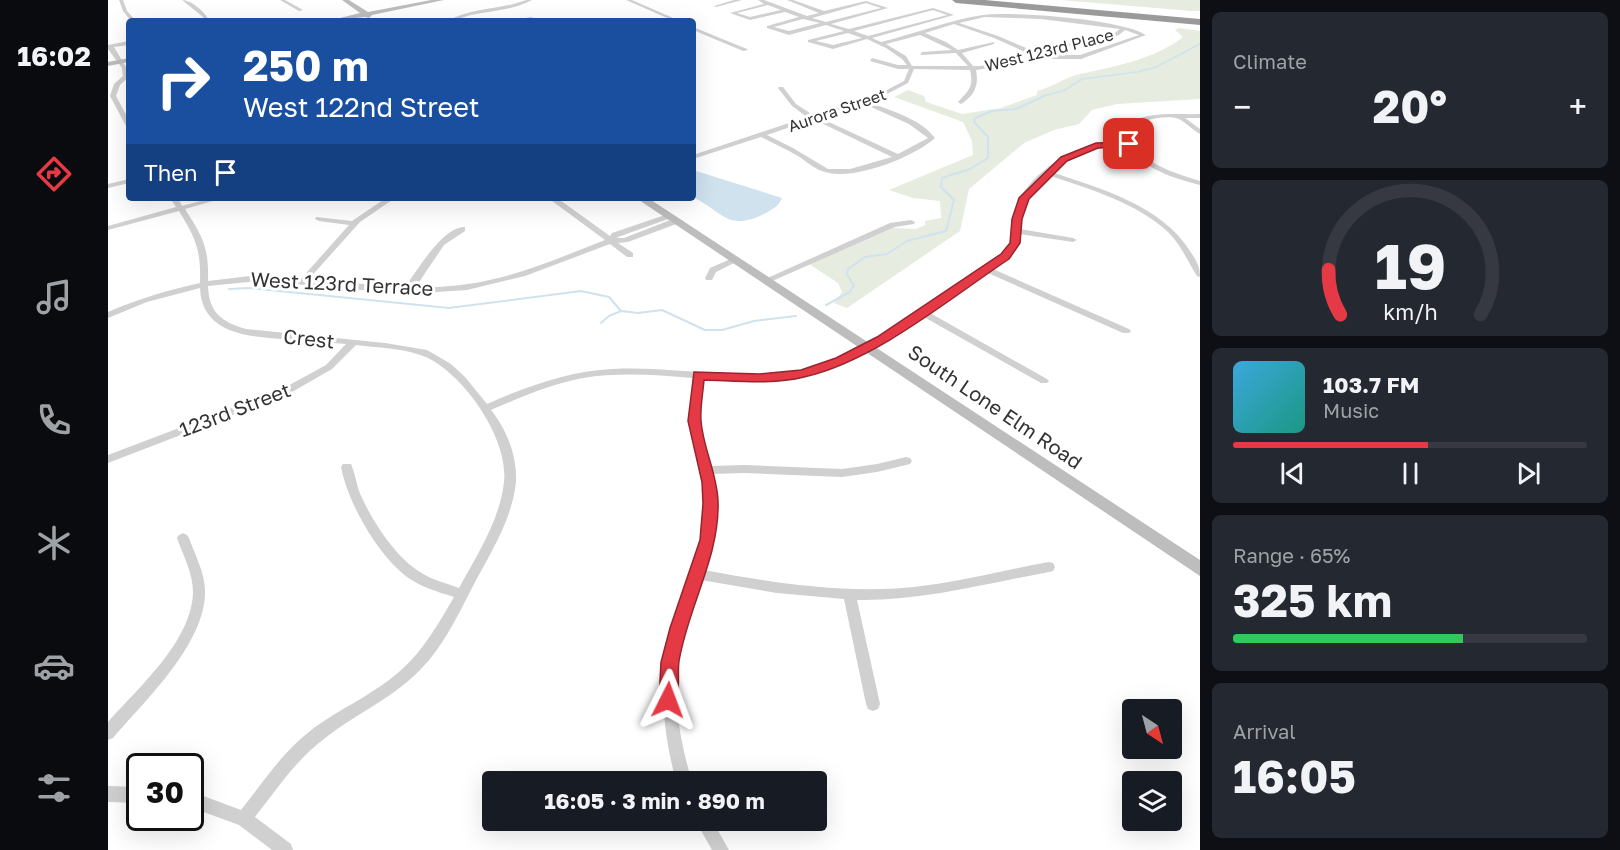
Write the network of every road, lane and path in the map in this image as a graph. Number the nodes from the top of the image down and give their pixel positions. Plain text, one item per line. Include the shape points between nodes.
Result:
1 (121, 0) edge
2 (184, 0) edge
3 (282, 0) edge
4 (345, 0) edge
5 (441, 0) edge
6 (530, 0) edge
7 (542, 0) edge
8 (570, 0) edge
9 (628, 0) edge
10 (735, 0) edge
11 (760, 0) edge
12 (789, 0) edge
13 (956, 0) edge
14 (1011, 0) edge
15 (768, 4) junction
16 (716, 6) dead end
17 (301, 9) dead end
18 (784, 11) junction
19 (824, 13) junction
20 (366, 14) junction
21 (805, 17) junction
22 (1200, 17) edge
23 (131, 18) edge
24 (206, 18) edge
25 (346, 18) edge
26 (372, 18) edge
27 (458, 18) edge
28 (671, 18) edge
29 (1200, 22) edge
30 (825, 24) junction
31 (955, 24) junction
32 (945, 26) junction
33 (1124, 28) junction
34 (696, 29) edge
35 (845, 30) junction
36 (704, 32) junction
37 (696, 33) edge
38 (921, 33) junction
39 (868, 38) junction
40 (882, 43) junction
41 (126, 44) edge
42 (121, 45) junction
43 (109, 47) edge
44 (745, 50) dead end
45 (958, 52) junction
46 (1030, 52) junction
47 (921, 54) dead end
48 (126, 59) edge
49 (872, 60) dead end
50 (108, 64) edge
51 (910, 67) junction
52 (973, 69) junction
53 (126, 78) edge
54 (108, 82) edge
55 (120, 82) junction
56 (781, 88) dead end
57 (862, 101) junction
58 (961, 102) dead end
59 (125, 111) edge
60 (1200, 116) edge
61 (814, 117) junction
62 (1179, 117) junction
63 (1200, 132) edge
64 (762, 135) junction
65 (1129, 144) junction
66 (696, 156) edge
67 (896, 156) junction
68 (1048, 173) junction
69 (126, 182) edge
70 (1200, 183) edge
71 (108, 186) edge
72 (176, 201) edge
73 (207, 201) edge
74 (387, 201) edge
75 (556, 201) edge
76 (646, 201) edge
77 (180, 208) junction
78 (672, 218) junction
79 (319, 219) dead end
80 (911, 222) dead end
81 (354, 223) junction
82 (108, 228) edge
83 (462, 229) dead end
84 (1017, 231) junction
85 (1072, 240) dead end
86 (610, 241) junction
87 (630, 255) dead end
88 (736, 260) junction
89 (987, 269) junction
90 (1199, 272) edge
91 (709, 278) dead end
92 (767, 280) junction
93 (302, 282) junction
94 (204, 284) junction
95 (407, 291) junction
96 (923, 313) junction
97 (108, 315) edge
98 (1126, 331) dead end
99 (353, 343) junction
100 (868, 346) junction
101 (698, 375) junction
102 (1044, 381) dead end
103 (486, 408) junction
104 (108, 459) edge
105 (906, 461) dead end
106 (347, 467) dead end
107 (706, 470) junction
108 (183, 538) dead end
109 (1049, 567) dead end
110 (1200, 569) edge
111 (697, 574) junction
112 (462, 594) junction
113 (849, 594) junction
114 (873, 704) dead end
115 (108, 733) edge
116 (681, 771) edge
117 (108, 794) edge
118 (126, 795) edge
119 (204, 804) edge
120 (244, 819) junction
121 (710, 831) edge
122 (285, 850) edge
123 (721, 850) edge

1 - 23 street
2 - 24 street
3 - 17 street
4 - 20 street
5 - 20 street
6 - 27 street
7 - 8 street
9 - 28 street
10 - 16 street
11 - 15 street
12 - 19 street
13 - 29 highway
14 - 22 highway
15 - 18 street
15 - 18 street via 732,13 752,19
18 - 21 street
19 - 21 street
19 - 30 street via 867,2 886,8
20 - 25 street
20 - 26 street
21 - 30 street
21 - 30 street via 769,27 789,33
30 - 35 street
31 - 32 street
31 - 33 street via 987,15 1009,15
31 - 46 street
32 - 38 street
32 - 45 street via 992,43
33 - 46 street, West 123rd Place via 1106,38
33 - 46 street via 1143,34 1070,58
34 - 36 street
35 - 39 street
35 - 39 street via 810,40 827,47
35 - 39 street via 933,9 952,15
36 - 37 street
36 - 44 street
38 - 40 street
38 - 45 street
39 - 40 street
40 - 51 street via 902,54
41 - 42 street
42 - 43 street
42 - 48 street
43 - 48 street
45 - 47 street
45 - 52 street
46 - 52 street, West 123rd Place
48 - 50 street
49 - 51 street
51 - 52 street, West 123rd Place
51 - 52 street, West 123rd Place
51 - 57 street, Aurora Street via 908,79 898,88
52 - 58 street via 975,82
53 - 55 street
54 - 55 street
55 - 59 street via 113,96
56 - 61 street via 800,110
57 - 61 street, Aurora Street
57 - 67 street via 932,137
60 - 62 street
61 - 64 street, Aurora Street
61 - 67 street
62 - 63 street
62 - 65 street via 1142,119 1129,124 1123,132
64 - 66 street, Aurora Street
64 - 67 street via 834,173 850,172
65 - 68 street via 1090,147 1064,159
65 - 70 street via 1155,166
68 - 84 street via 1024,198
68 - 90 street via 1131,206 1160,222 1178,238
69 - 71 street
72 - 77 street, Crest
73 - 77 street
74 - 81 street
75 - 86 street
76 - 78 street, South Lone Elm Road
77 - 82 street
77 - 94 street, Crest via 202,245
78 - 86 street, West 123rd Terrace via 625,240
78 - 88 street, South Lone Elm Road
79 - 81 street
80 - 92 street via 893,225
81 - 93 street
83 - 95 street via 441,243
84 - 85 street
84 - 89 street via 1011,250
86 - 87 street
86 - 95 street, West 123rd Terrace via 486,284
88 - 91 street via 713,270
88 - 92 street, South Lone Elm Road
89 - 96 street
89 - 98 street
92 - 100 street, South Lone Elm Road
93 - 94 street, West 123rd Terrace via 258,278
93 - 95 street, West 123rd Terrace
94 - 97 street, West 123rd Terrace
94 - 99 street, Crest via 209,311 225,324 241,330
96 - 100 street
96 - 102 street
99 - 103 street, Crest via 416,350 437,357
99 - 104 street, 123rd Street via 329,367 288,390
100 - 101 street via 831,365 794,375
100 - 110 street, South Lone Elm Road
101 - 103 street via 632,371 581,375 536,387
101 - 107 street via 694,421
103 - 112 street, Crest via 502,432 510,459 509,493 493,538
105 - 107 street via 842,473
106 - 112 street via 356,499 403,566 422,580
107 - 111 street via 711,504 707,540
108 - 115 street via 199,591 197,611 178,649
109 - 113 street via 915,592
111 - 113 street via 759,586
111 - 116 street via 678,628 668,686 668,713
112 - 120 street, Crest via 421,659 387,691 320,732 298,751
113 - 114 street
117 - 118 street
119 - 120 street
120 - 122 street
121 - 123 street

